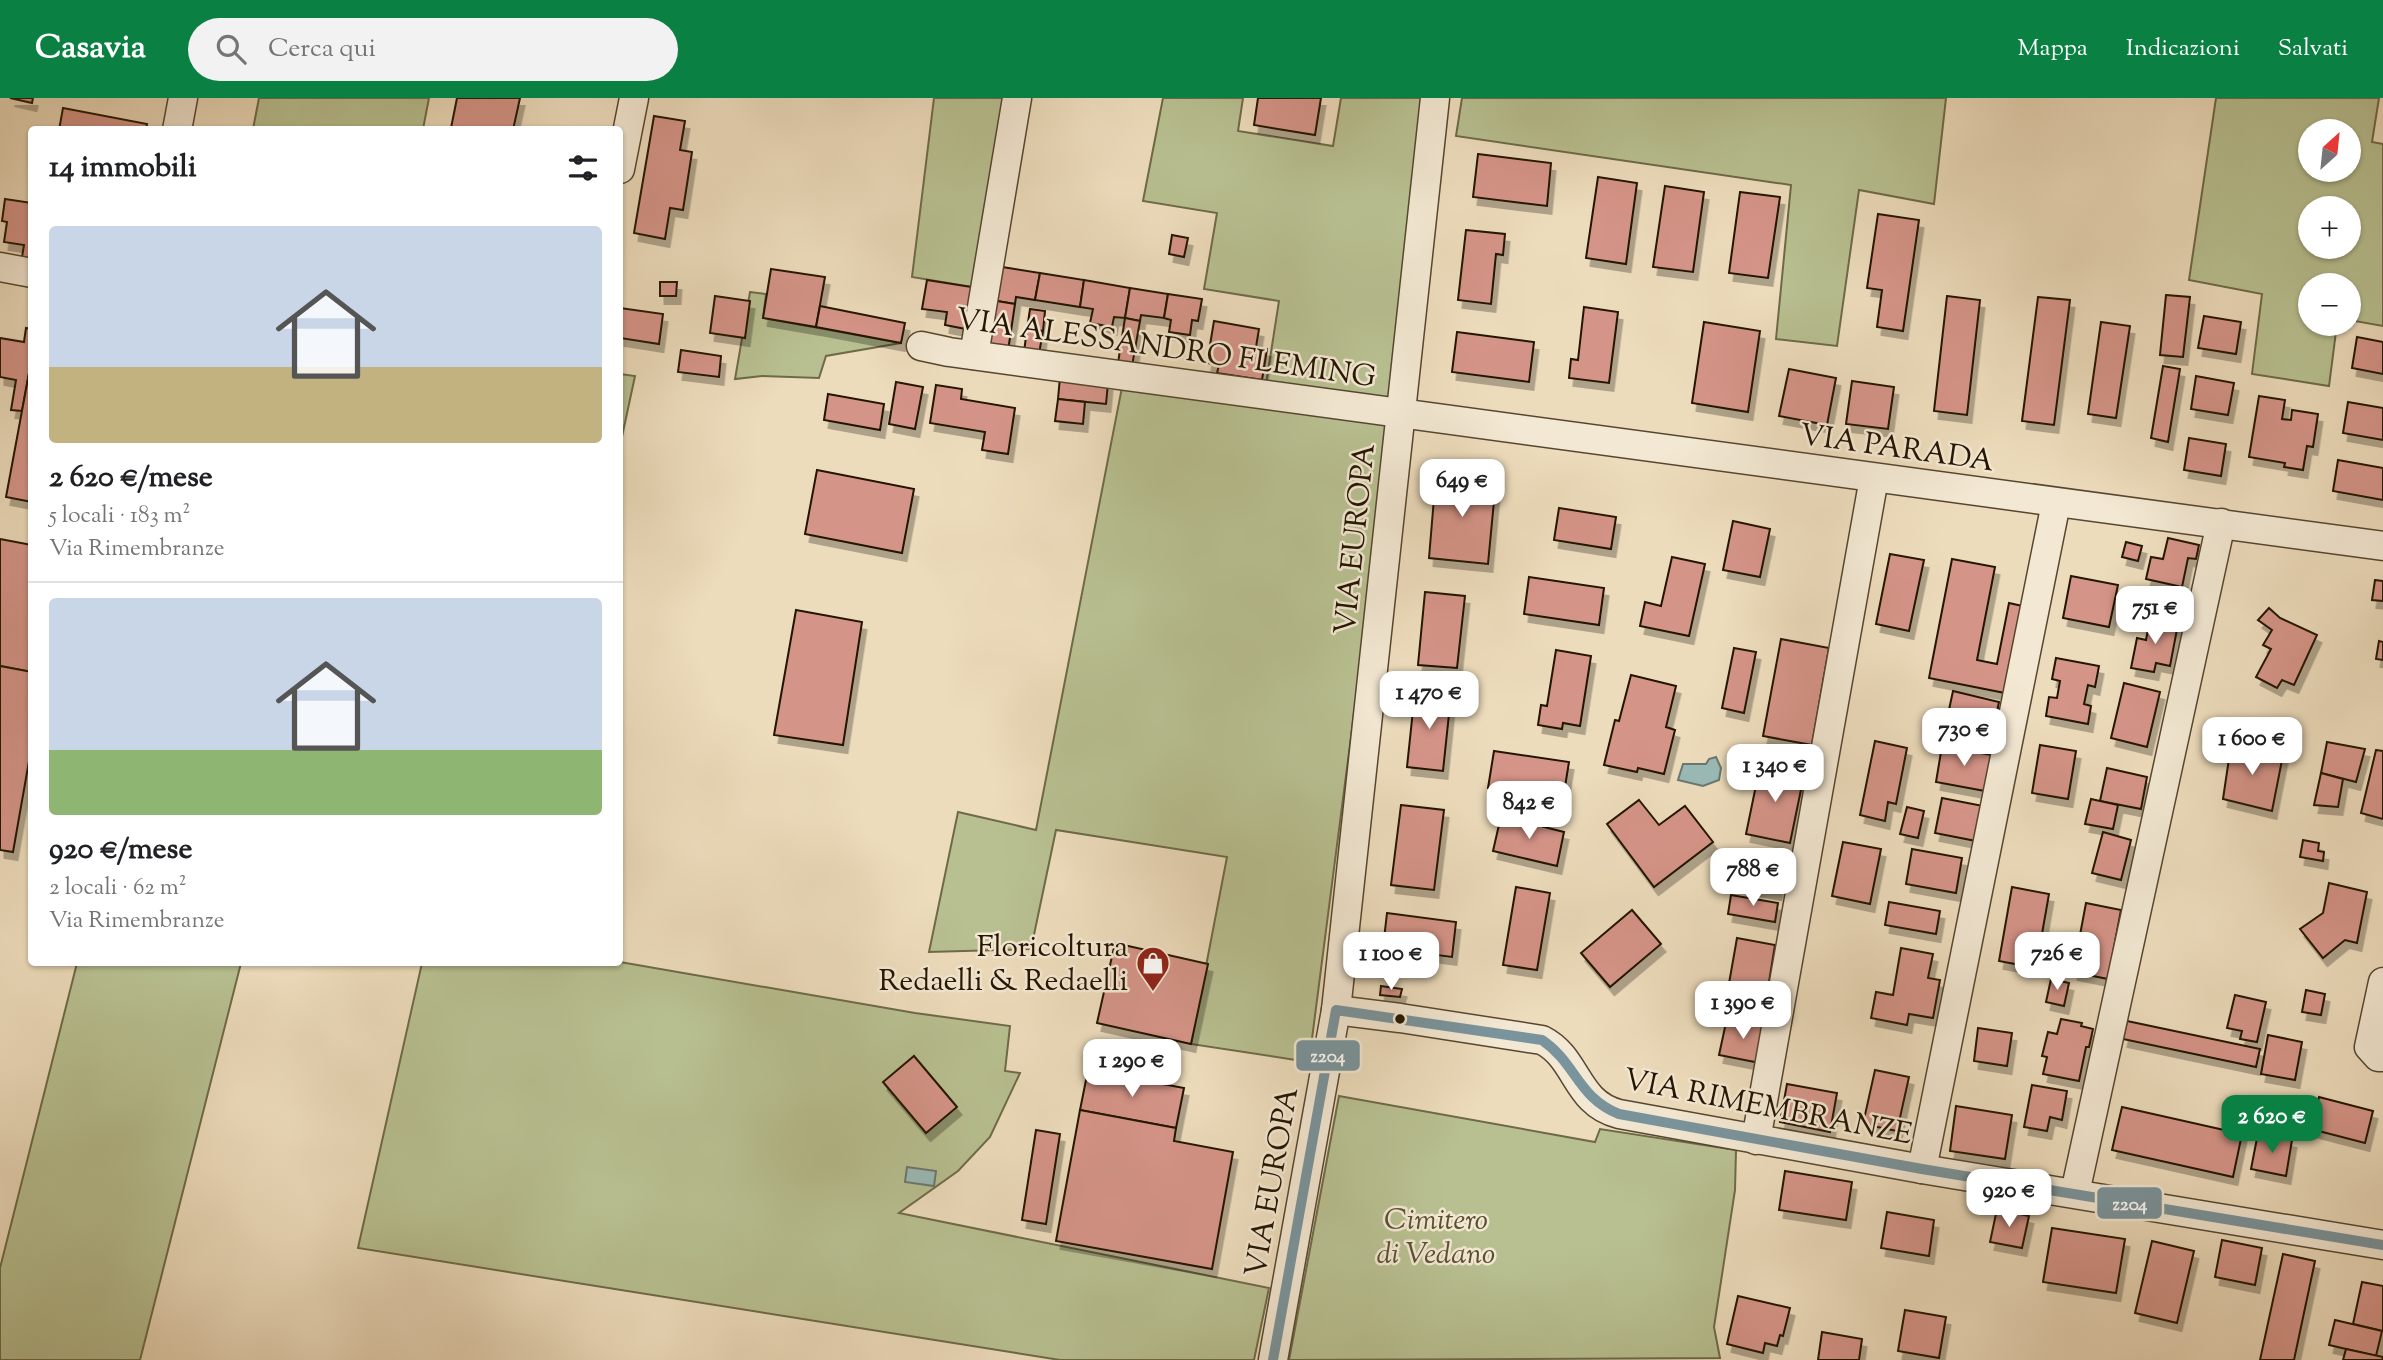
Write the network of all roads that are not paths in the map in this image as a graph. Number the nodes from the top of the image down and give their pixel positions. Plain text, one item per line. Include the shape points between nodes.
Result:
1 (183, 98) edge
2 (634, 98) edge
3 (1017, 98) edge
4 (1435, 98) edge
5 (178, 126) edge
6 (623, 154) edge
7 (0, 267) edge
8 (28, 272) edge
9 (921, 346) dead end
10 (974, 355) junction
11 (1401, 412) junction
12 (1874, 478) junction
13 (2056, 503) junction
14 (2221, 523) junction
15 (2383, 546) edge
16 (2383, 982) edge
17 (1336, 1010) junction
18 (2383, 1057) edge
19 (1756, 1140) junction
20 (1922, 1169) junction
21 (2075, 1193) junction
22 (2383, 1245) edge
23 (1273, 1360) edge

1 - 5 street
2 - 6 street
3 - 10 street
4 - 11 street, VIA EUROPA
7 - 8 street
9 - 10 street, VIA ALESSANDRO FLEMING
10 - 11 street, VIA ALESSANDRO FLEMING
11 - 12 street, VIA PARADA
11 - 17 street, VIA EUROPA
12 - 13 street, VIA PARADA
12 - 19 street
13 - 14 street, VIA PARADA
13 - 20 street
14 - 15 street, VIA PARADA
14 - 21 street
16 - 18 street via 2369,1047
17 - 19 street, VIA RIMEMBRANZE via 1534,1037 1558,1050 1586,1094 1607,1111
17 - 23 street, VIA EUROPA
19 - 20 street, VIA RIMEMBRANZE
20 - 21 street, VIA RIMEMBRANZE
21 - 22 street, VIA RIMEMBRANZE

